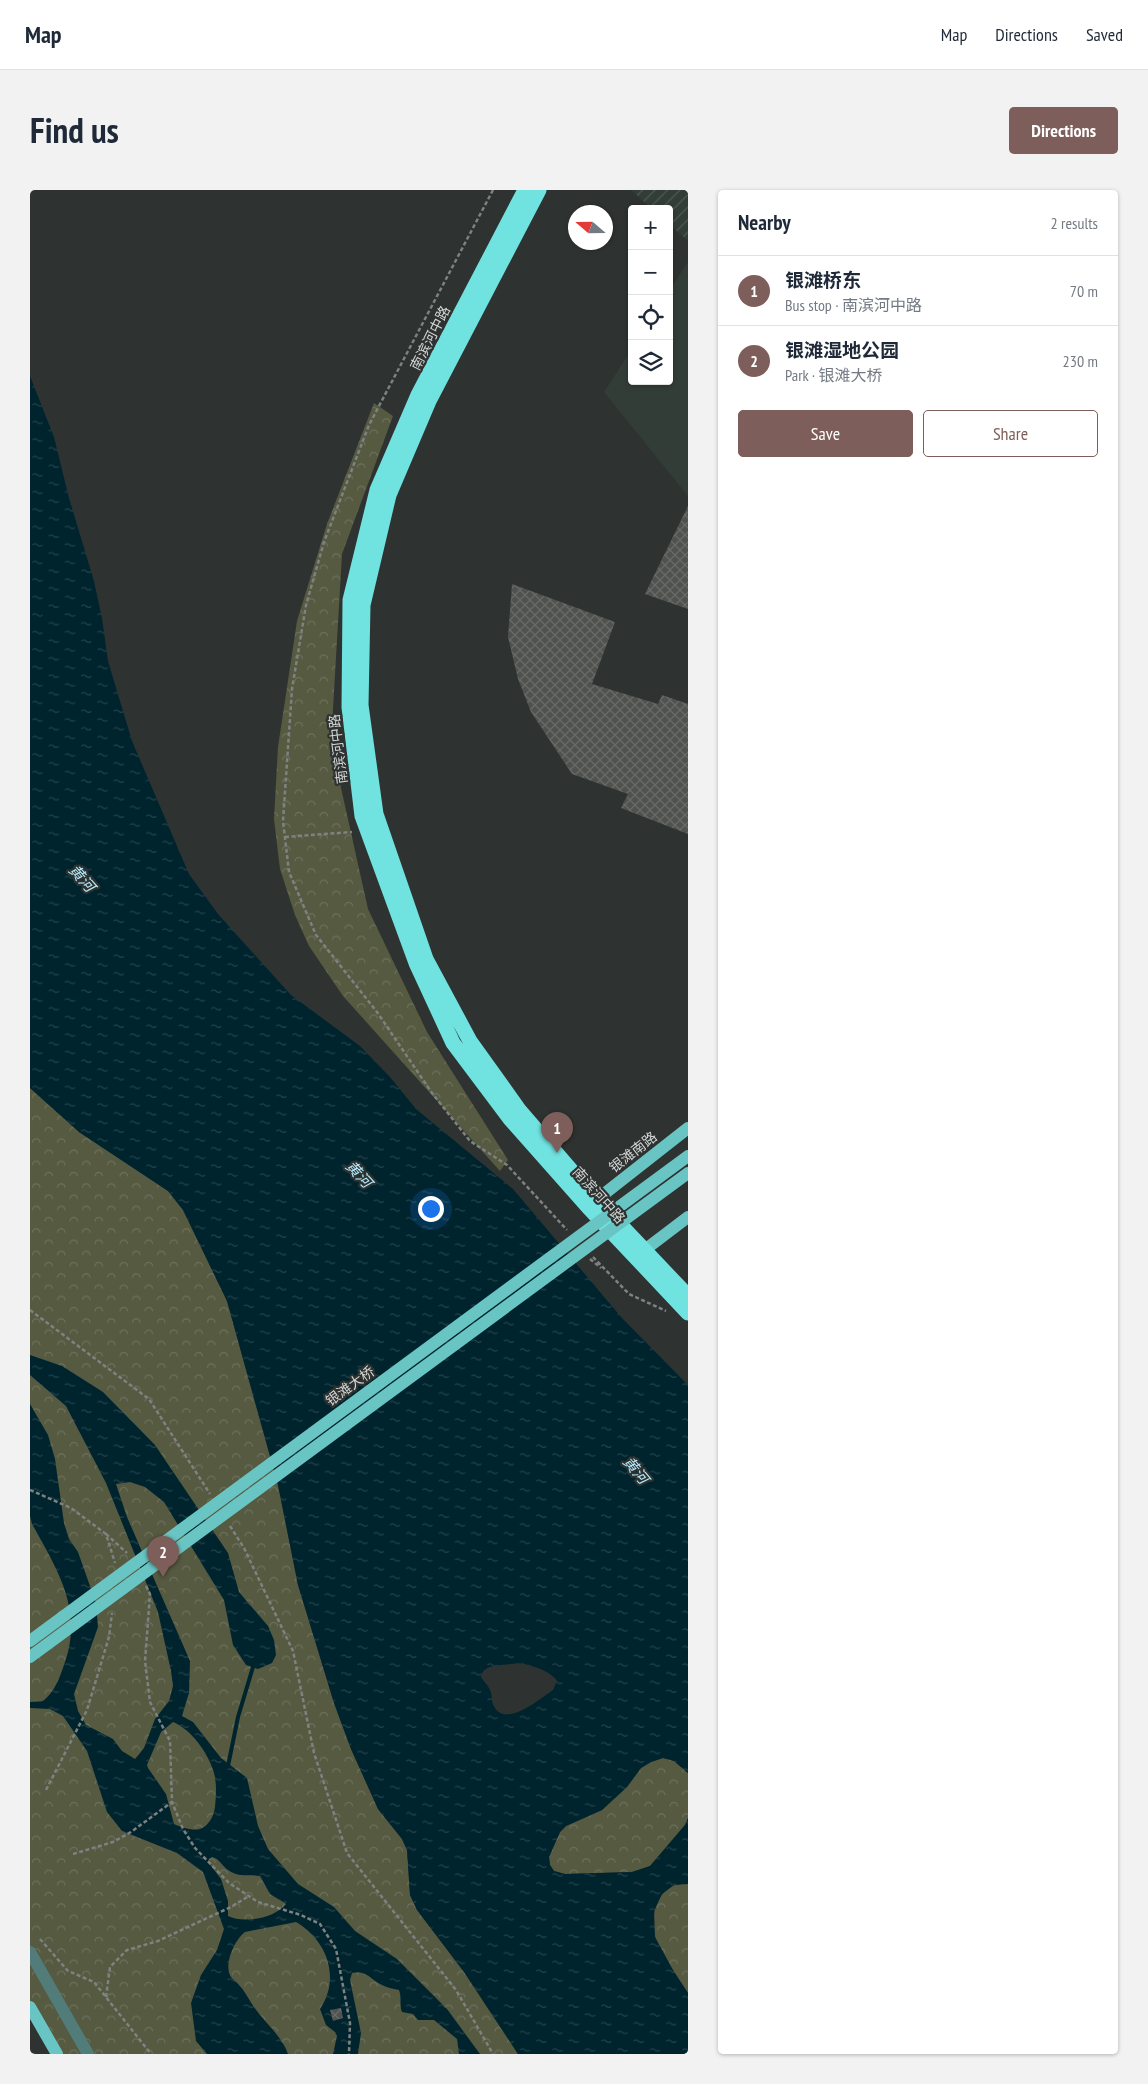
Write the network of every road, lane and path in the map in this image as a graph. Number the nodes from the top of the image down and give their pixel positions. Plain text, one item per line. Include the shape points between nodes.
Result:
1 (493, 190) edge
2 (525, 190) edge
3 (540, 190) edge
4 (366, 831) junction
5 (285, 837) junction
6 (688, 1128) edge
7 (688, 1156) edge
8 (688, 1173) edge
9 (592, 1203) junction
10 (688, 1217) edge
11 (568, 1230) dead end
12 (584, 1252) junction
13 (640, 1254) junction
14 (608, 1273) junction
15 (688, 1296) edge
16 (30, 1310) edge
17 (688, 1313) edge
18 (671, 1314) dead end
19 (212, 1498) dead end
20 (228, 1524) dead end
21 (106, 1534) dead end
22 (132, 1557) dead end
23 (142, 1579) dead end
24 (30, 1641) edge
25 (30, 1657) edge
26 (172, 1802) junction
27 (73, 1854) dead end
28 (249, 1896) junction
29 (40, 1939) dead end
30 (30, 1952) edge
31 (106, 1997) junction
32 (30, 2007) edge
33 (57, 2054) edge
34 (88, 2054) edge
35 (152, 2054) edge
36 (350, 2054) edge
37 (493, 2054) edge

1 - 5 path via 369,425 324,542 306,605 292,689 283,821
2 - 4 highway, 南滨河中路 via 418,395 377,490 350,600 349,707
3 - 9 highway, 南滨河中路 via 429,401 389,496 362,605 361,705 376,814 426,958 470,1042
4 - 5 path
4 - 9 highway, 南滨河中路 via 416,963 452,1043 510,1119
5 - 11 path via 289,872 316,935 377,1012 470,1142 507,1165
6 - 9 main road, 银滩南路
7 - 24 main road, 银滩大桥, bridge
8 - 12 main road, 银滩大桥, bridge
9 - 13 highway, 南滨河中路
10 - 13 main road
12 - 14 path
12 - 14 path
12 - 25 main road, 银滩大桥, bridge
13 - 15 highway
13 - 17 highway
14 - 18 path via 629,1294
16 - 19 path via 149,1399
20 - 37 path via 244,1548 293,1651 314,1753 347,1853 456,1990
21 - 22 path, bridge
23 - 26 path, bridge via 150,1594 145,1662 150,1702 170,1741
26 - 27 path via 113,1842
26 - 28 path, bridge via 194,1848 229,1883
28 - 31 path via 158,1941 127,1950 110,1967
28 - 36 path, bridge via 320,1924 336,1949 350,2023
29 - 31 path via 68,1971 94,1982
30 - 34 street
31 - 35 path
32 - 33 main road

